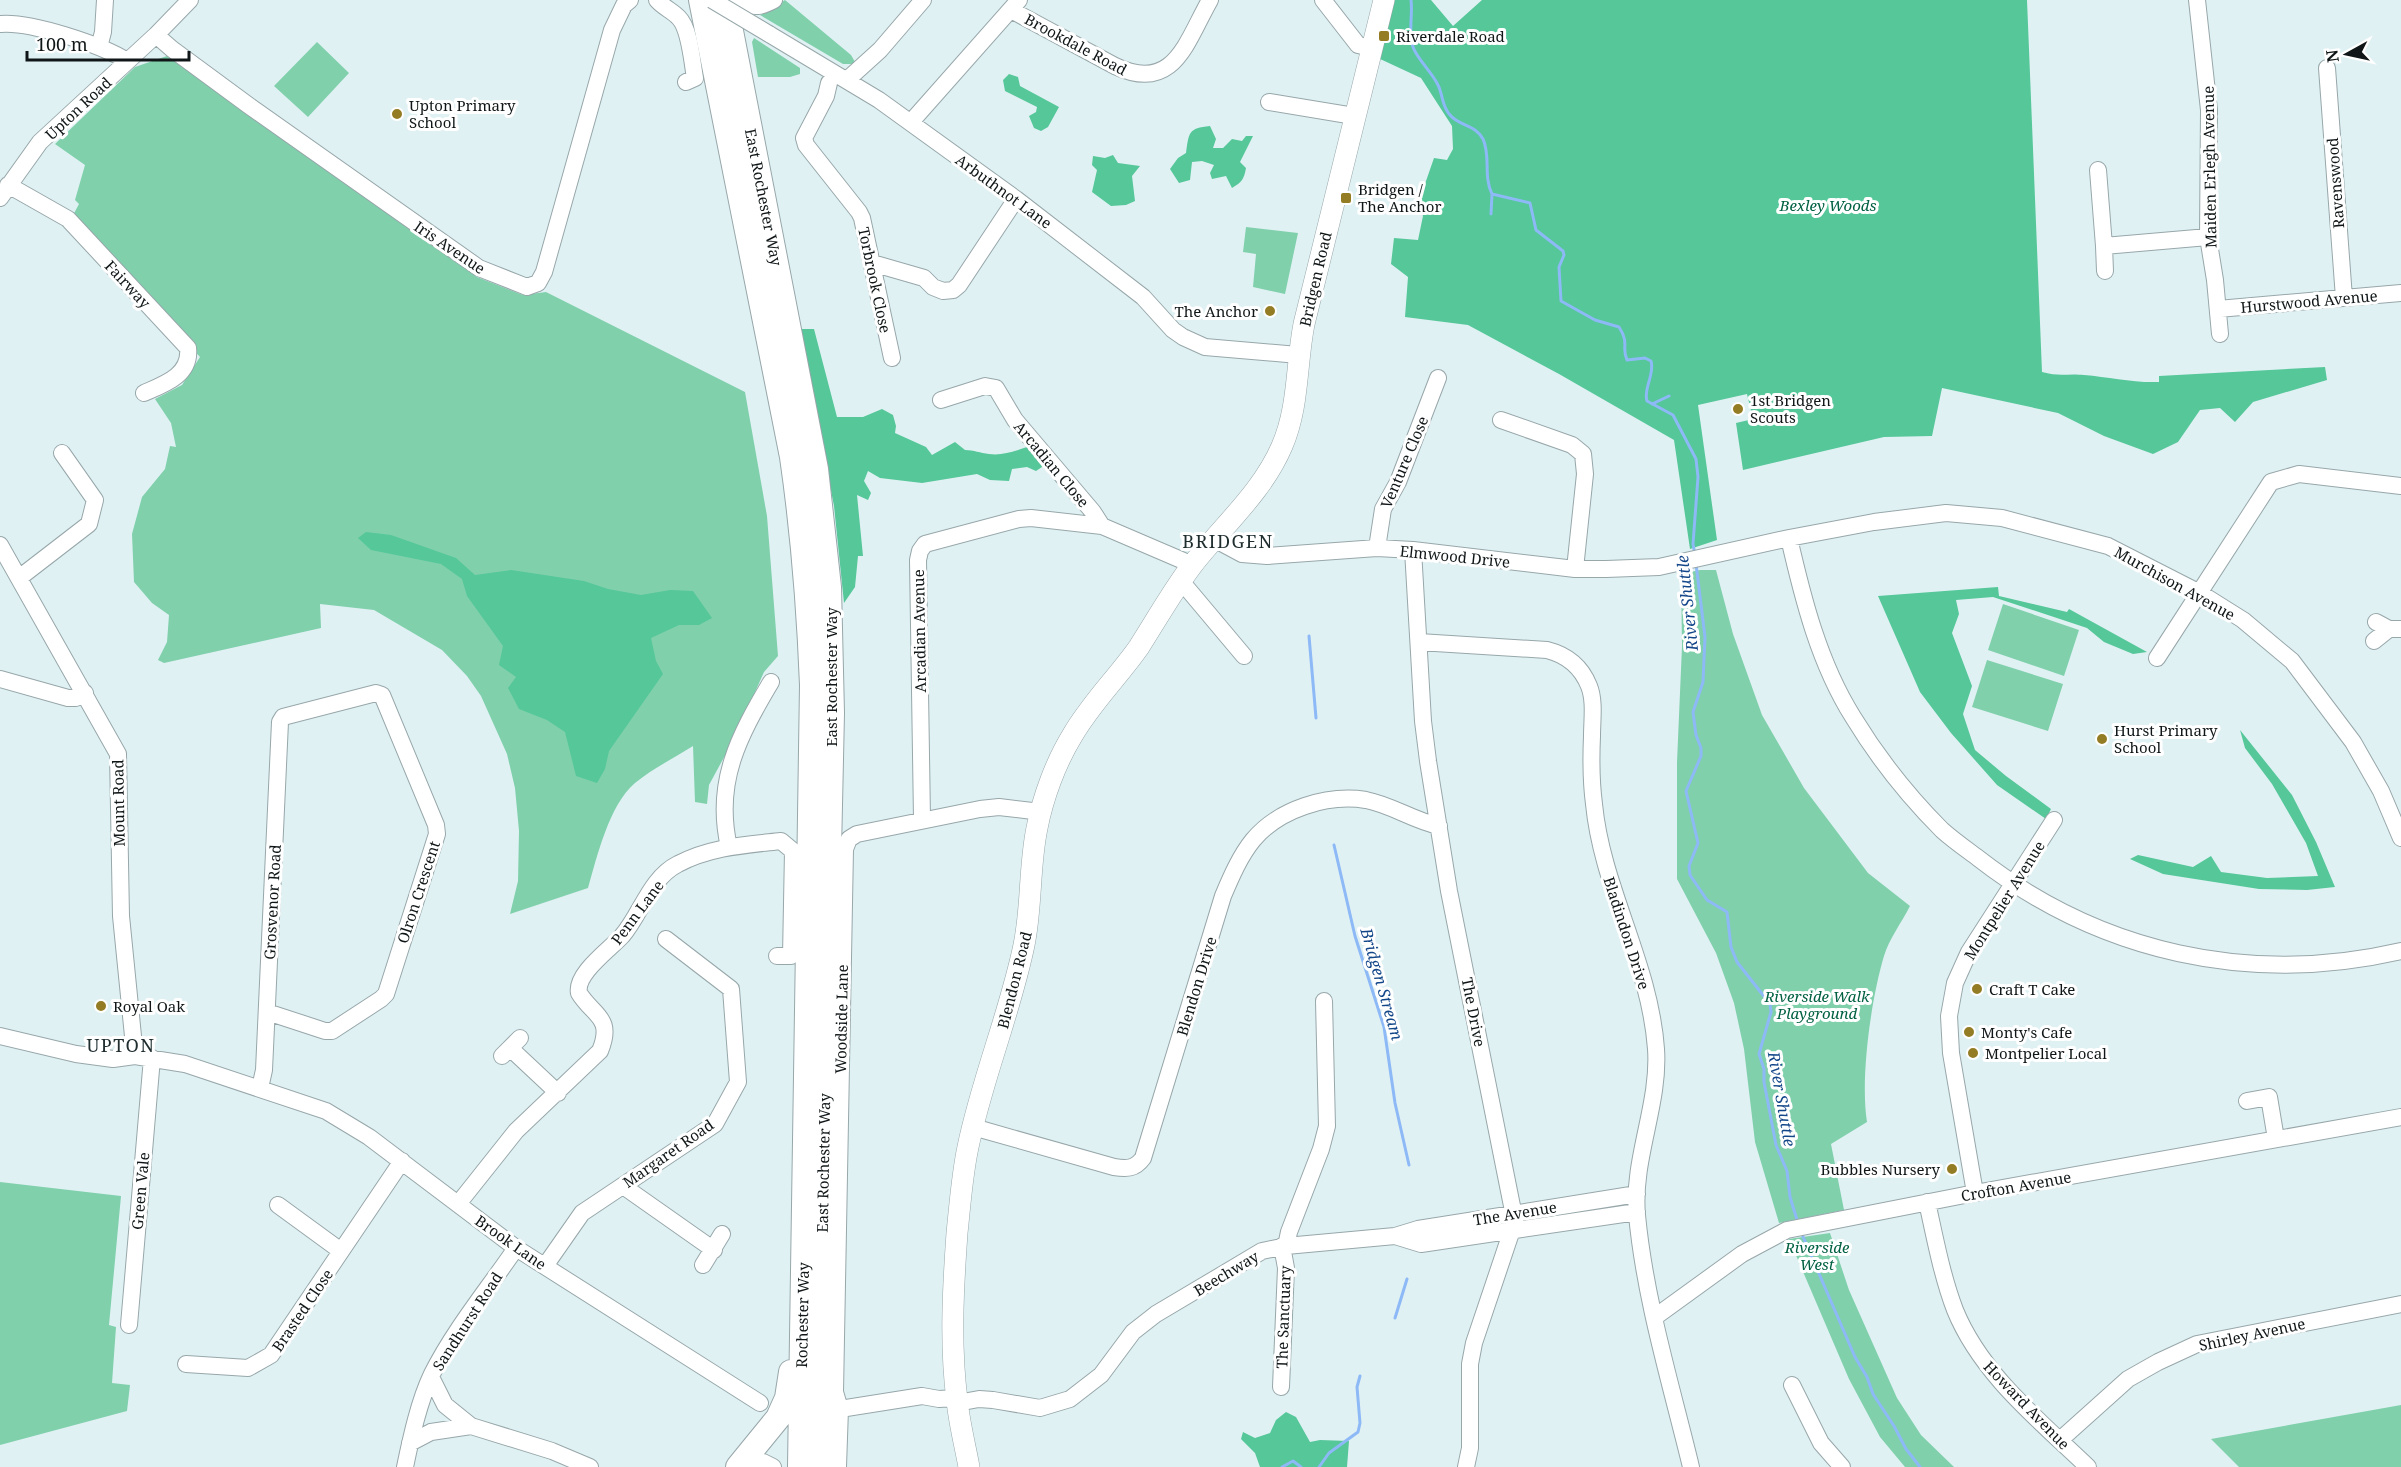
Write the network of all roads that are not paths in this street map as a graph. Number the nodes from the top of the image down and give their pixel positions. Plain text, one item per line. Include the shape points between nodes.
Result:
1 (105, 0) edge
2 (190, 0) edge
3 (630, 0) edge
4 (657, 0) edge
5 (701, 0) edge
6 (712, 0) edge
7 (725, 0) edge
8 (743, 0) edge
9 (774, 0) edge
10 (923, 0) edge
11 (1210, 0) edge
12 (1323, 0) edge
13 (1384, 0) edge
14 (2197, 0) edge
15 (1015, 5) edge
16 (0, 24) edge
17 (156, 35) junction
18 (99, 47) junction
19 (1371, 48) junction
20 (127, 61) junction
21 (2327, 68) dead end
22 (848, 80) junction
23 (686, 81) dead end
24 (829, 83) dead end
25 (1276, 98) dead end
26 (1354, 116) junction
27 (911, 122) junction
28 (2098, 170) dead end
29 (4, 191) edge
30 (1016, 199) junction
31 (2208, 237) junction
32 (2104, 246) junction
33 (872, 263) junction
34 (2105, 271) dead end
35 (2401, 293) edge
36 (2344, 298) junction
37 (2218, 309) junction
38 (2220, 334) dead end
39 (1298, 355) junction
40 (892, 358) dead end
41 (1438, 378) dead end
42 (144, 393) dead end
43 (941, 400) dead end
44 (1502, 420) dead end
45 (62, 453) dead end
46 (2401, 486) edge
47 (1102, 526) junction
48 (1789, 538) junction
49 (1214, 539) junction
50 (0, 545) edge
51 (1377, 548) junction
52 (1413, 550) junction
53 (1699, 558) joint
54 (1575, 569) junction
55 (1187, 573) junction
56 (19, 578) junction
57 (2200, 592) junction
58 (2389, 627) edge
59 (2374, 641) dead end
60 (1419, 642) junction
61 (1244, 656) dead end
62 (2157, 658) dead end
63 (0, 679) edge
64 (771, 682) dead end
65 (85, 693) junction
66 (283, 717) joint
67 (1041, 812) junction
68 (921, 819) junction
69 (2054, 820) dead end
70 (1439, 826) junction
71 (2401, 838) edge
72 (729, 847) junction
73 (2012, 885) junction
74 (666, 939) dead end
75 (2401, 951) edge
76 (777, 956) dead end
77 (1324, 1001) dead end
78 (267, 1012) junction
79 (0, 1036) edge
80 (510, 1048) dead end
81 (135, 1056) junction
82 (152, 1058) junction
83 (260, 1088) junction
84 (558, 1093) junction
85 (2247, 1101) dead end
86 (2401, 1117) edge
87 (974, 1127) junction
88 (2276, 1139) junction
89 (402, 1161) junction
90 (804, 1163) junction
91 (622, 1186) junction
92 (1975, 1193) junction
93 (1637, 1194) junction
94 (1927, 1202) junction
95 (458, 1204) junction
96 (278, 1205) dead end
97 (1637, 1212) junction
98 (1514, 1213) junction
99 (1513, 1230) junction
100 (722, 1234) dead end
101 (1395, 1236) junction
102 (1284, 1246) junction
103 (516, 1248) junction
104 (714, 1250) junction
105 (342, 1251) junction
106 (703, 1265) dead end
107 (545, 1266) junction
108 (2401, 1304) edge
109 (1655, 1317) junction
110 (129, 1325) dead end
111 (186, 1364) dead end
112 (819, 1364) junction
113 (431, 1377) junction
114 (1792, 1385) dead end
115 (1281, 1387) dead end
116 (957, 1401) junction
117 (760, 1403) dead end
118 (840, 1409) junction
119 (471, 1426) junction
120 (2060, 1440) junction
121 (410, 1443) junction
122 (405, 1467) edge
123 (590, 1467) edge
124 (738, 1467) edge
125 (744, 1467) edge
126 (773, 1467) edge
127 (800, 1467) edge
128 (814, 1467) edge
129 (822, 1467) edge
130 (838, 1467) edge
131 (969, 1467) edge
132 (1466, 1467) edge
133 (1691, 1467) edge
134 (1842, 1467) edge
135 (2088, 1467) edge

1 - 18 street via 104,32
2 - 17 street, Upton Road
3 - 17 street, Iris Avenue via 612,30 544,272 538,283 526,287 479,268
4 - 23 street via 684,24 695,78
5 - 90 highway, East Rochester Way via 778,382 804,544 812,685
6 - 22 street, Arbuthnot Lane, bridge
7 - 112 highway, East Rochester Way via 805,403 830,587 832,713
8 - 9 street via 759,7
10 - 22 street
11 - 15 street, Brookdale Road via 1174,62 1161,72 1143,75 1115,66
12 - 19 street via 1358,45
13 - 19 main road, Bridgen Road
14 - 31 street, Maiden Erlegh Avenue via 2209,110
15 - 27 street
16 - 18 street via 32,27
17 - 20 street, Upton Road
18 - 20 street
19 - 26 main road, Bridgen Road
20 - 29 street, Upton Road via 40,142
21 - 36 street, Ravenswood
22 - 27 street, Arbuthnot Lane
24 - 33 street, Torbrook Close via 804,138 806,146 859,212
25 - 26 street
26 - 39 main road, Bridgen Road
27 - 30 street, Arbuthnot Lane
28 - 32 street
29 - 42 street, Fairway via 68,219 188,348 189,357 182,373
30 - 33 street via 953,290 943,291 924,278
30 - 39 street, Arbuthnot Lane via 1143,297 1183,337 1204,347
31 - 32 street
31 - 37 street, Maiden Erlegh Avenue
32 - 34 street
33 - 40 street, Torbrook Close
35 - 36 street, Hurstwood Avenue
36 - 37 street, Hurstwood Avenue
37 - 38 street, Maiden Erlegh Avenue
39 - 49 main road, Bridgen Road via 1293,414 1283,444 1272,467
41 - 51 street, Venture Close via 1398,482 1383,509
43 - 47 street, Arcadian Close via 985,386 996,388 1015,420
44 - 54 street via 1572,445 1583,454
45 - 56 street via 96,500 89,524
46 - 57 street via 2299,474 2271,482
47 - 55 street, Arcadian Avenue
47 - 68 street, Arcadian Avenue via 1019,519 925,544 920,551
48 - 53 street, Murchison Avenue
48 - 57 street, Murchison Avenue via 1946,513 2002,518 2108,546
48 - 73 street via 1802,595 1824,658 1852,715 1892,776 1943,831
49 - 51 street, Elmwood Drive via 1242,554 1267,556
49 - 55 main road, Blendon Road
50 - 56 street, Mount Road
51 - 52 street, Elmwood Drive
52 - 54 street, Elmwood Drive
52 - 60 street, The Drive
53 - 54 street, Elmwood Drive via 1632,568
55 - 61 street
55 - 67 main road, Blendon Road via 1137,649 1072,735
56 - 65 street, Mount Road
57 - 62 street
57 - 71 street, Murchison Avenue via 2243,620 2292,662 2353,742 2381,791
58 - 59 street
60 - 70 street, The Drive via 1424,732
60 - 93 street, Bladindon Drive via 1560,653 1570,659 1590,688 1591,766 1598,835 1611,888 1636,954 1656,1046 1657,1070
63 - 65 street via 64,698
64 - 72 street via 747,722 729,771 723,822
65 - 81 street, Mount Road via 118,754 121,916
66 - 78 street, Grosvenor Road
66 - 78 street, Olron Crescent via 382,694 436,825 436,834 386,994 332,1031
67 - 68 street, Woodside Lane via 996,807
67 - 87 main road, Blendon Road via 1017,978
68 - 118 street, Woodside Lane via 857,834 849,839 844,855 835,1392
69 - 73 street, Montpelier Avenue
70 - 87 street, Blendon Drive via 1380,804 1351,799 1300,808 1266,827 1254,839 1223,896 1138,1165 1114,1167
70 - 98 street, The Drive
72 - 76 street, Penn Lane via 781,842 793,851 791,956
72 - 84 street, Penn Lane via 675,865 654,884 629,928 580,979 579,993 601,1018 603,1043 596,1057
73 - 75 street via 2064,914 2107,931 2154,949 2205,959 2323,965
73 - 92 street, Montpelier Avenue via 1969,952 1955,983 1949,1016 1951,1053
74 - 91 street, Margaret Road via 731,989 738,1082 715,1124
77 - 102 street via 1327,1126
78 - 83 street, Grosvenor Road
79 - 81 street, Brook Lane via 76,1054 113,1059
80 - 84 street
81 - 82 street, Brook Lane
82 - 83 street, Brook Lane via 185,1064
82 - 110 street, Green Vale
83 - 89 street, Brook Lane via 326,1111
84 - 95 street via 516,1131
85 - 88 street via 2269,1097
86 - 88 street, Crofton Avenue
87 - 116 main road, Blendon Road via 964,1166 956,1259 952,1333
88 - 92 street, Crofton Avenue
89 - 95 street, Brook Lane
89 - 105 street, Brasted Close
90 - 124 highway via 795,1210 792,1360 787,1398 778,1418
90 - 127 highway, Rochester Way
91 - 104 street
91 - 107 street, Margaret Road via 582,1213
92 - 94 street, Crofton Avenue
93 - 97 street, Bladindon Drive
93 - 98 street, The Avenue
94 - 109 street, Crofton Avenue via 1773,1236
94 - 120 street, Howard Avenue via 1956,1310 1976,1350 1996,1377
95 - 103 street, Brook Lane
96 - 105 street
97 - 99 street, The Avenue
97 - 109 street, Bladindon Drive
98 - 99 street, The Drive
98 - 101 street, The Avenue
99 - 101 street, The Avenue via 1421,1244
99 - 132 street, The Drive via 1474,1342
100 - 104 street
101 - 102 street, The Avenue
102 - 115 street, The Sanctuary
102 - 116 street, Beechway via 1262,1251 1156,1314 1133,1332 1101,1375 1070,1399 1040,1408 993,1400
103 - 107 street, Brook Lane
103 - 113 street, Sandhurst Road
104 - 106 street
105 - 111 street, Brasted Close via 271,1355 248,1368
107 - 117 street, Brook Lane
108 - 120 street, Shirley Avenue via 2197,1344 2128,1380
109 - 133 street, Bladindon Drive
112 - 128 highway, Rochester Way
112 - 129 highway
113 - 119 street via 445,1405
113 - 121 street, Sandhurst Road
114 - 134 street via 1821,1443
116 - 118 street, Beechway via 922,1396
116 - 131 main road, Blendon Road
118 - 130 street, Woodside Lane
119 - 121 street via 431,1432
119 - 123 street
120 - 135 street, Howard Avenue
121 - 122 street, Sandhurst Road
125 - 126 street via 763,1462

